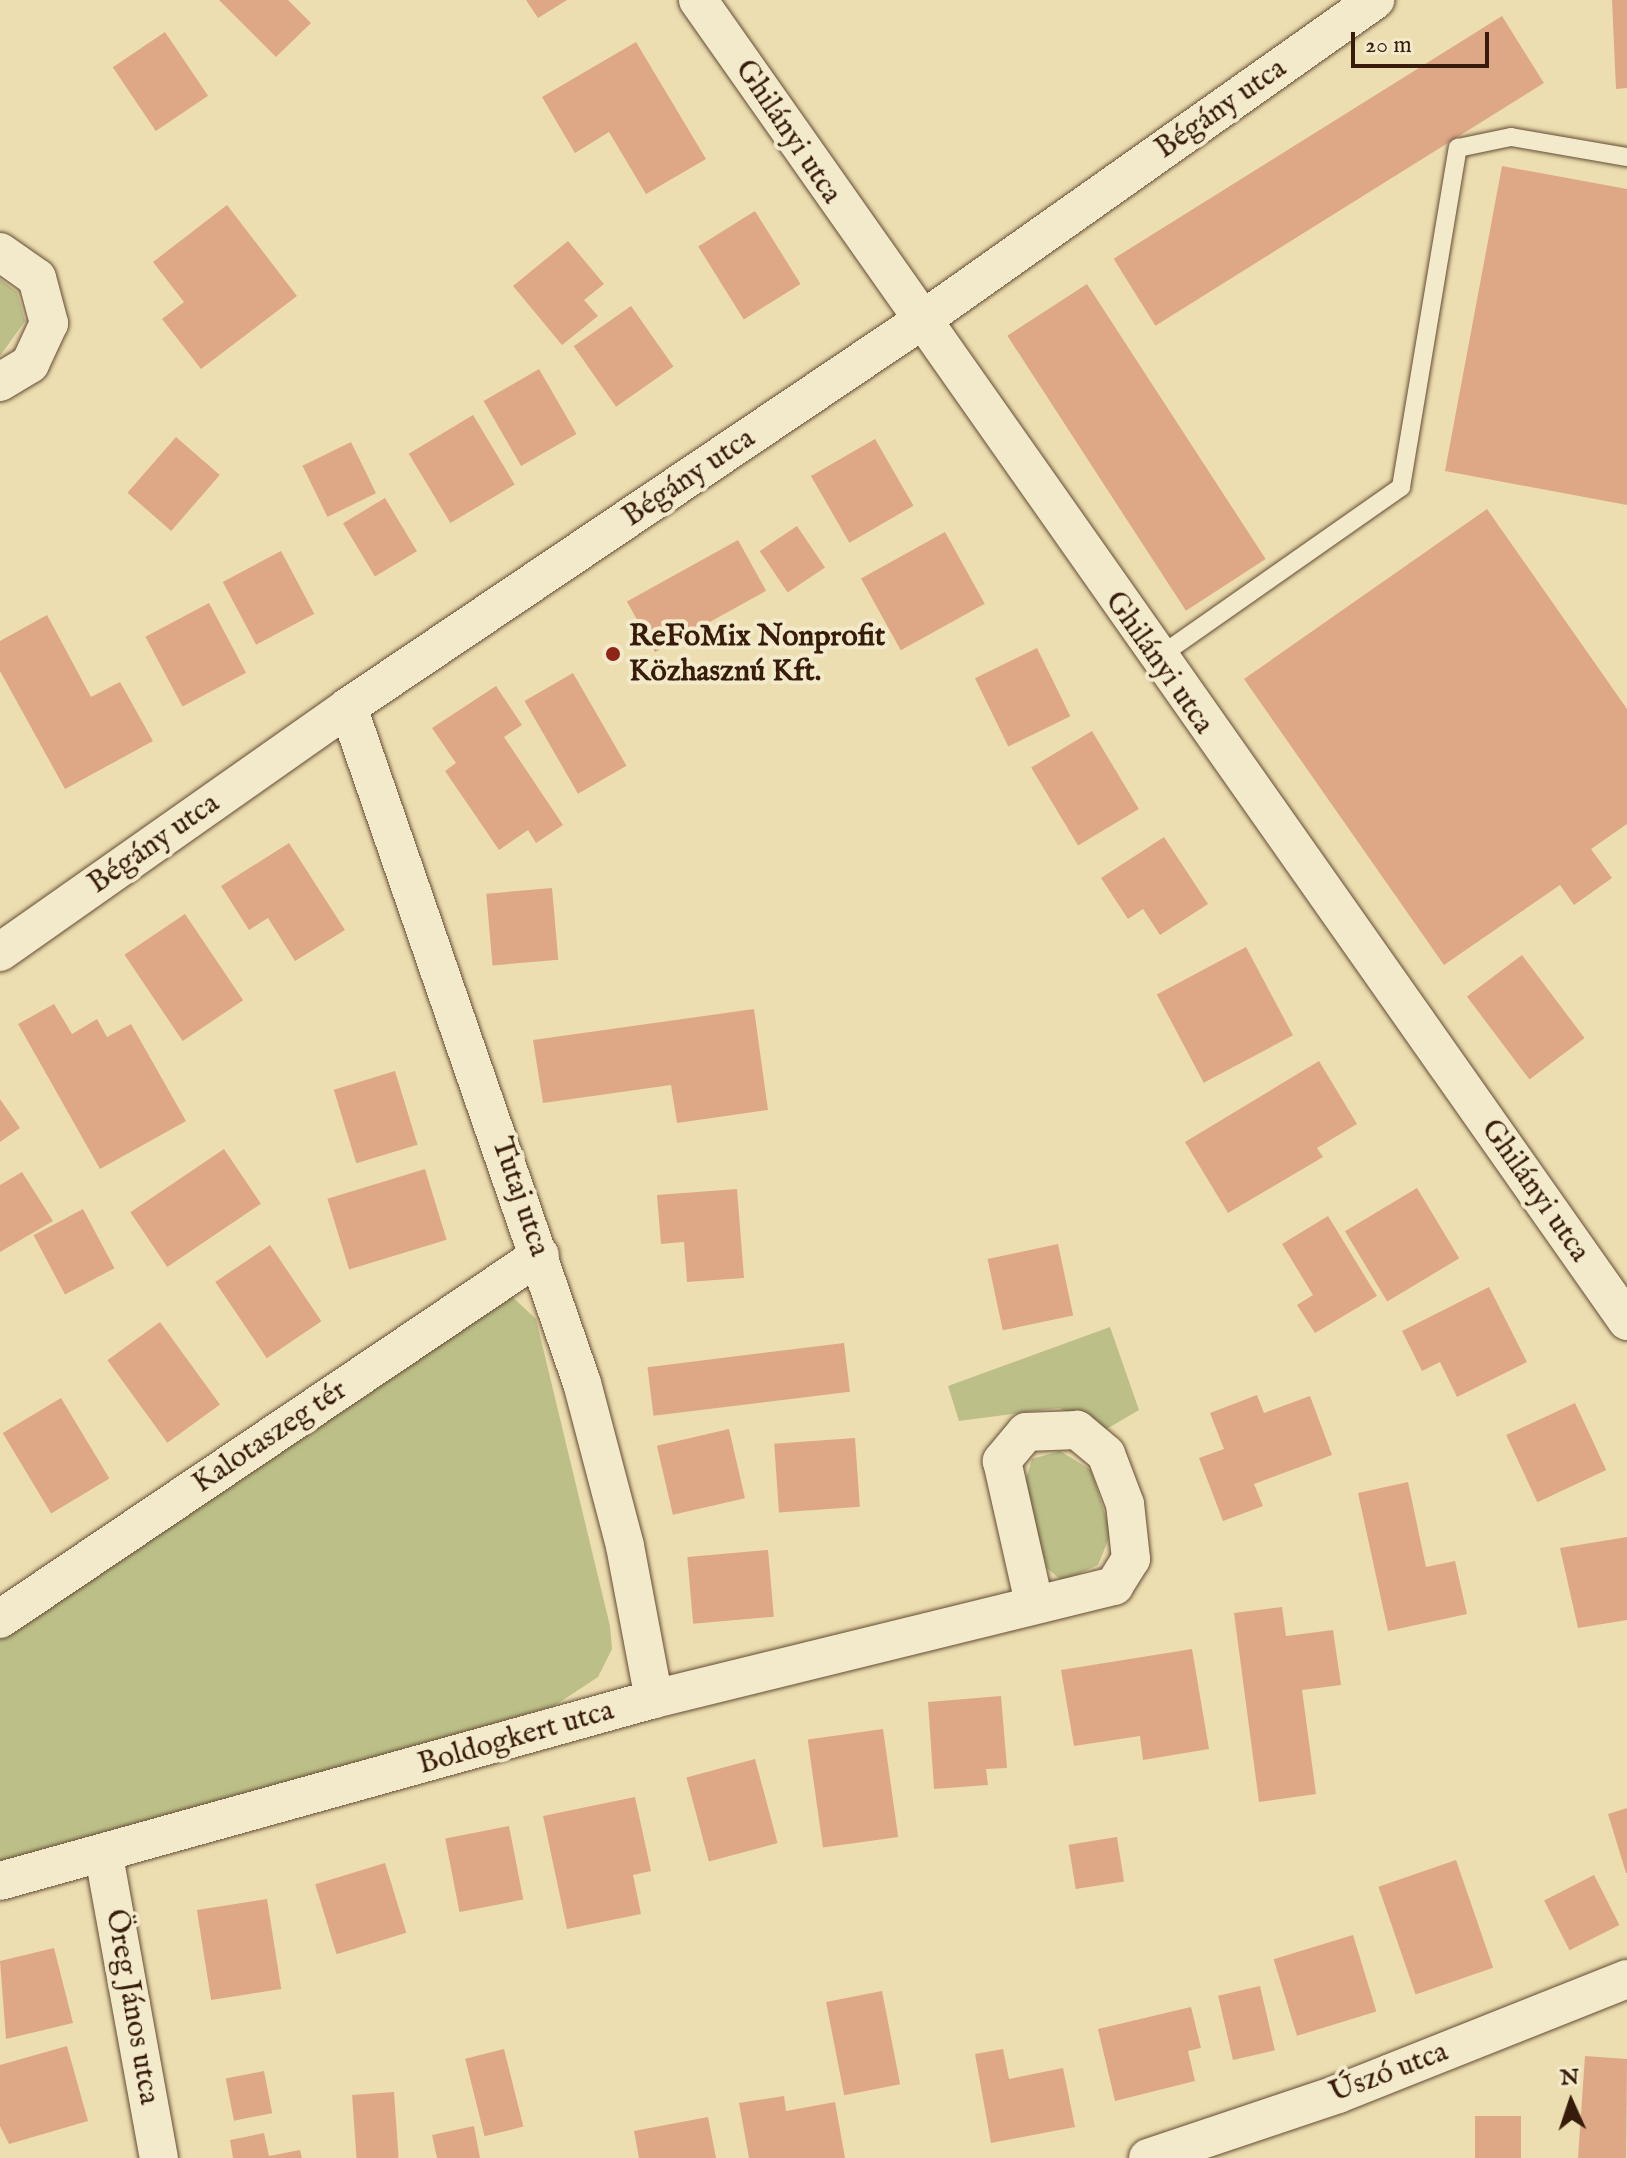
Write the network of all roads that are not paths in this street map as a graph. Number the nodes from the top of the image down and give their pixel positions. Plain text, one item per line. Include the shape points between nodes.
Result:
1 (698, 0) edge
2 (1375, 0) edge
3 (1627, 157) edge
4 (0, 252) edge
5 (918, 323) junction
6 (0, 382) edge
7 (1157, 659) junction
8 (348, 707) junction
9 (0, 952) edge
10 (540, 1255) junction
11 (1627, 1321) edge
12 (1034, 1603) junction
13 (0, 1619) edge
14 (654, 1699) junction
15 (104, 1856) junction
16 (0, 1881) edge
17 (1627, 1979) edge
18 (159, 2158) edge
19 (1148, 2158) edge

1 - 5 street, Ghilányi utca
2 - 5 street, Bégány utca
3 - 7 lane via 1511,137 1458,148 1401,487
4 - 6 street via 37,278 49,323 30,364
5 - 7 street, Ghilányi utca
5 - 8 street, Bégány utca
7 - 11 street, Ghilányi utca
8 - 9 street, Bégány utca
8 - 10 street, Tutaj utca
10 - 13 street, Kalotaszeg tér
10 - 14 street, Tutaj utca via 625,1546
12 - 12 street, Boldogkert utca via 1002,1461 1026,1432 1077,1430 1115,1470 1131,1559 1114,1586
12 - 14 street, Boldogkert utca
14 - 15 street, Boldogkert utca
15 - 16 street, Boldogkert utca
15 - 18 street, Öreg János utca
17 - 19 street, Úszó utca via 1338,2094

